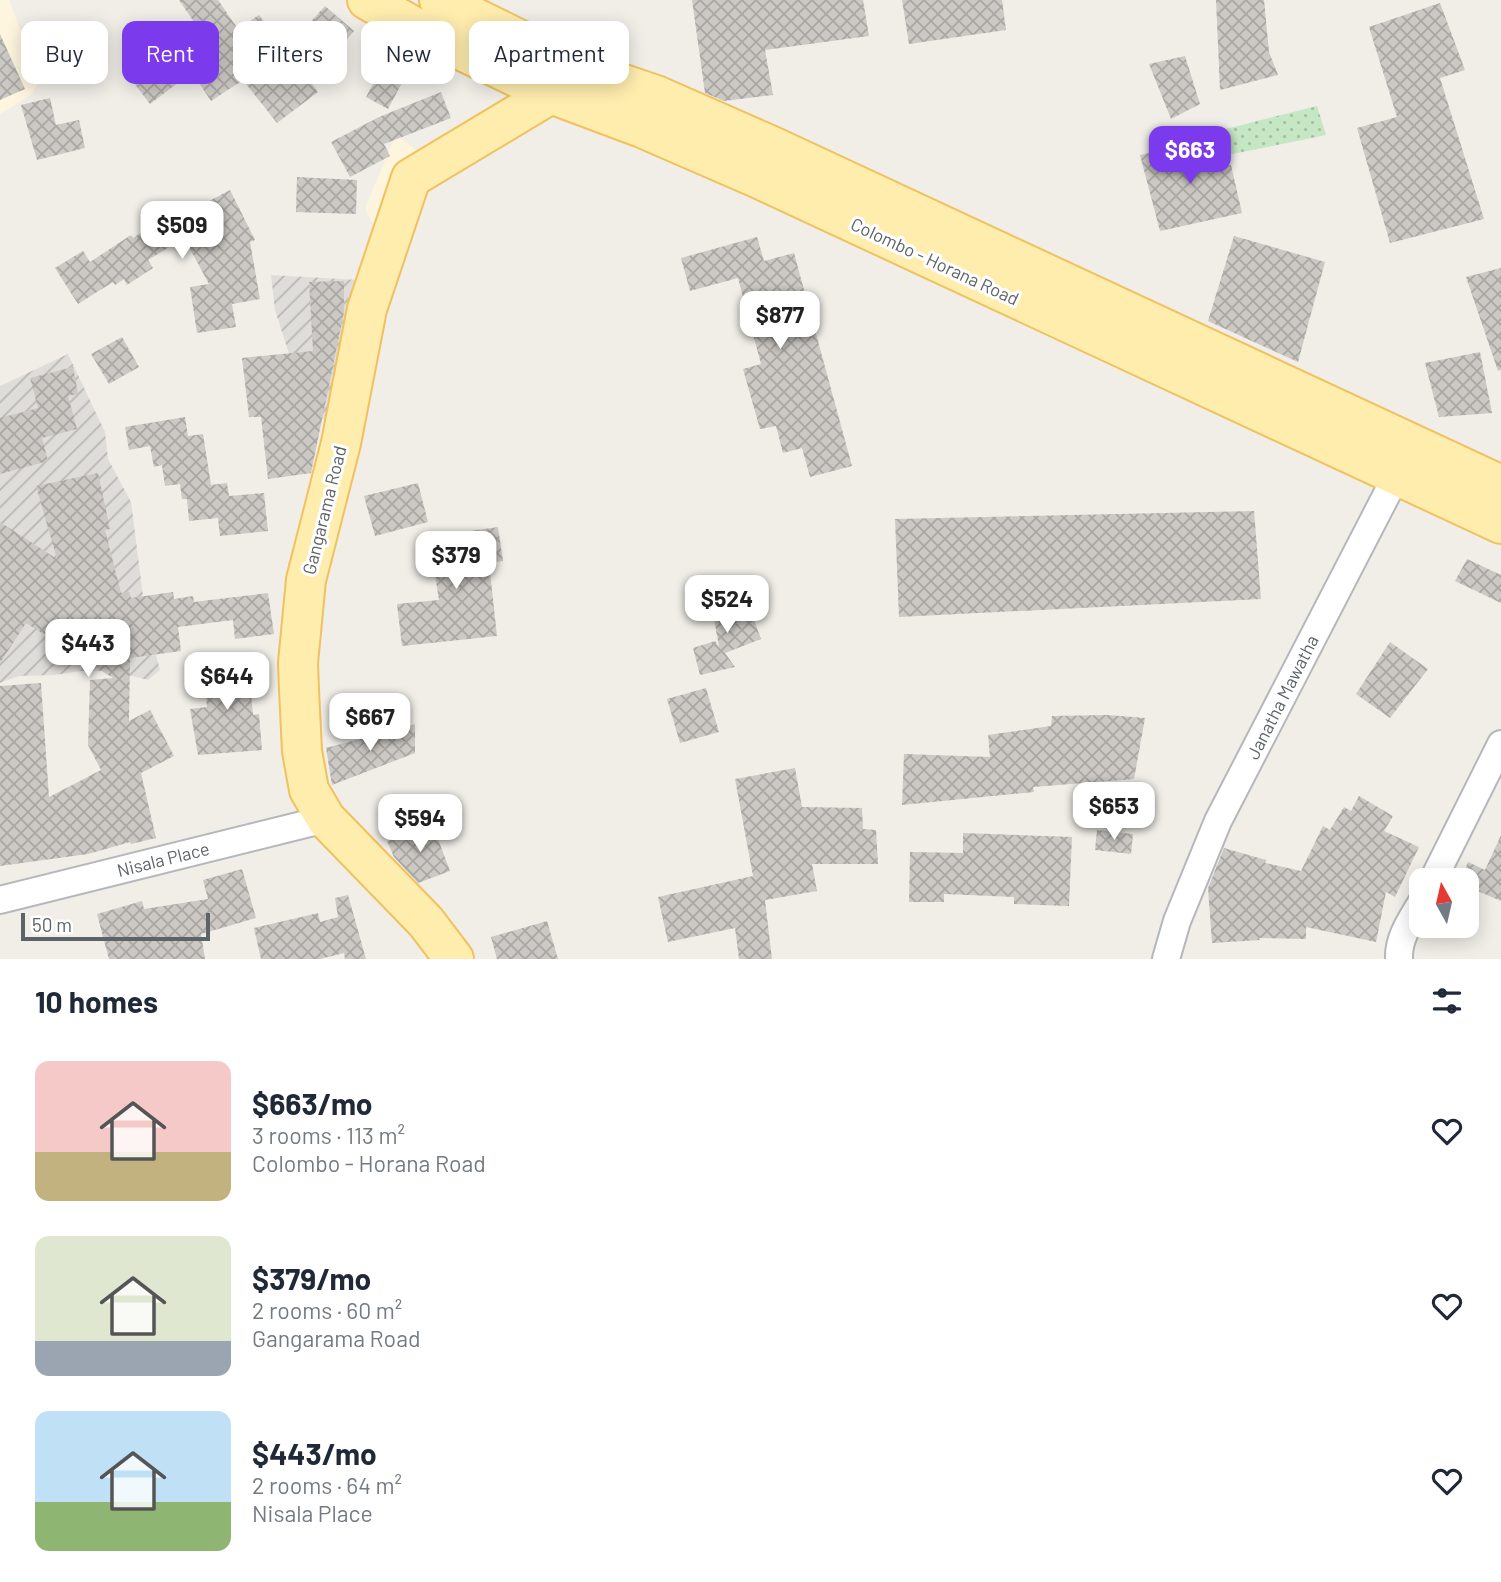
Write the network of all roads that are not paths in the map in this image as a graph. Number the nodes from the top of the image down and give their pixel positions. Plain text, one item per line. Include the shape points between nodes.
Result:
1 (368, 0) edge
2 (439, 0) edge
3 (482, 21) edge
4 (563, 84) edge
5 (624, 84) edge
6 (551, 94) junction
7 (897, 223) junction
8 (1405, 458) junction
9 (1501, 485) edge
10 (1501, 524) edge
11 (1501, 744) edge
12 (326, 819) junction
13 (1439, 868) edge
14 (0, 900) edge
15 (1409, 925) edge
16 (454, 959) edge
17 (1166, 959) edge
18 (1399, 959) edge

1 - 6 main road, Colombo - Horana Road via 438,40
2 - 3 main road, Colombo - Horana Road
4 - 6 main road, Gangarama Road
5 - 7 main road, Colombo - Horana Road via 656,95
6 - 7 main road, Colombo - Horana Road
6 - 12 main road, Gangarama Road via 411,177 367,309 341,443 306,580 298,663 302,751 309,790
7 - 8 main road, Colombo - Horana Road
8 - 9 main road, Colombo - Horana Road
8 - 10 main road, Colombo - Horana Road
8 - 17 street, Janatha Mawatha via 1218,821
11 - 13 street
12 - 14 street, Nisala Place
12 - 16 main road, Gangarama Road via 426,922
15 - 18 street

